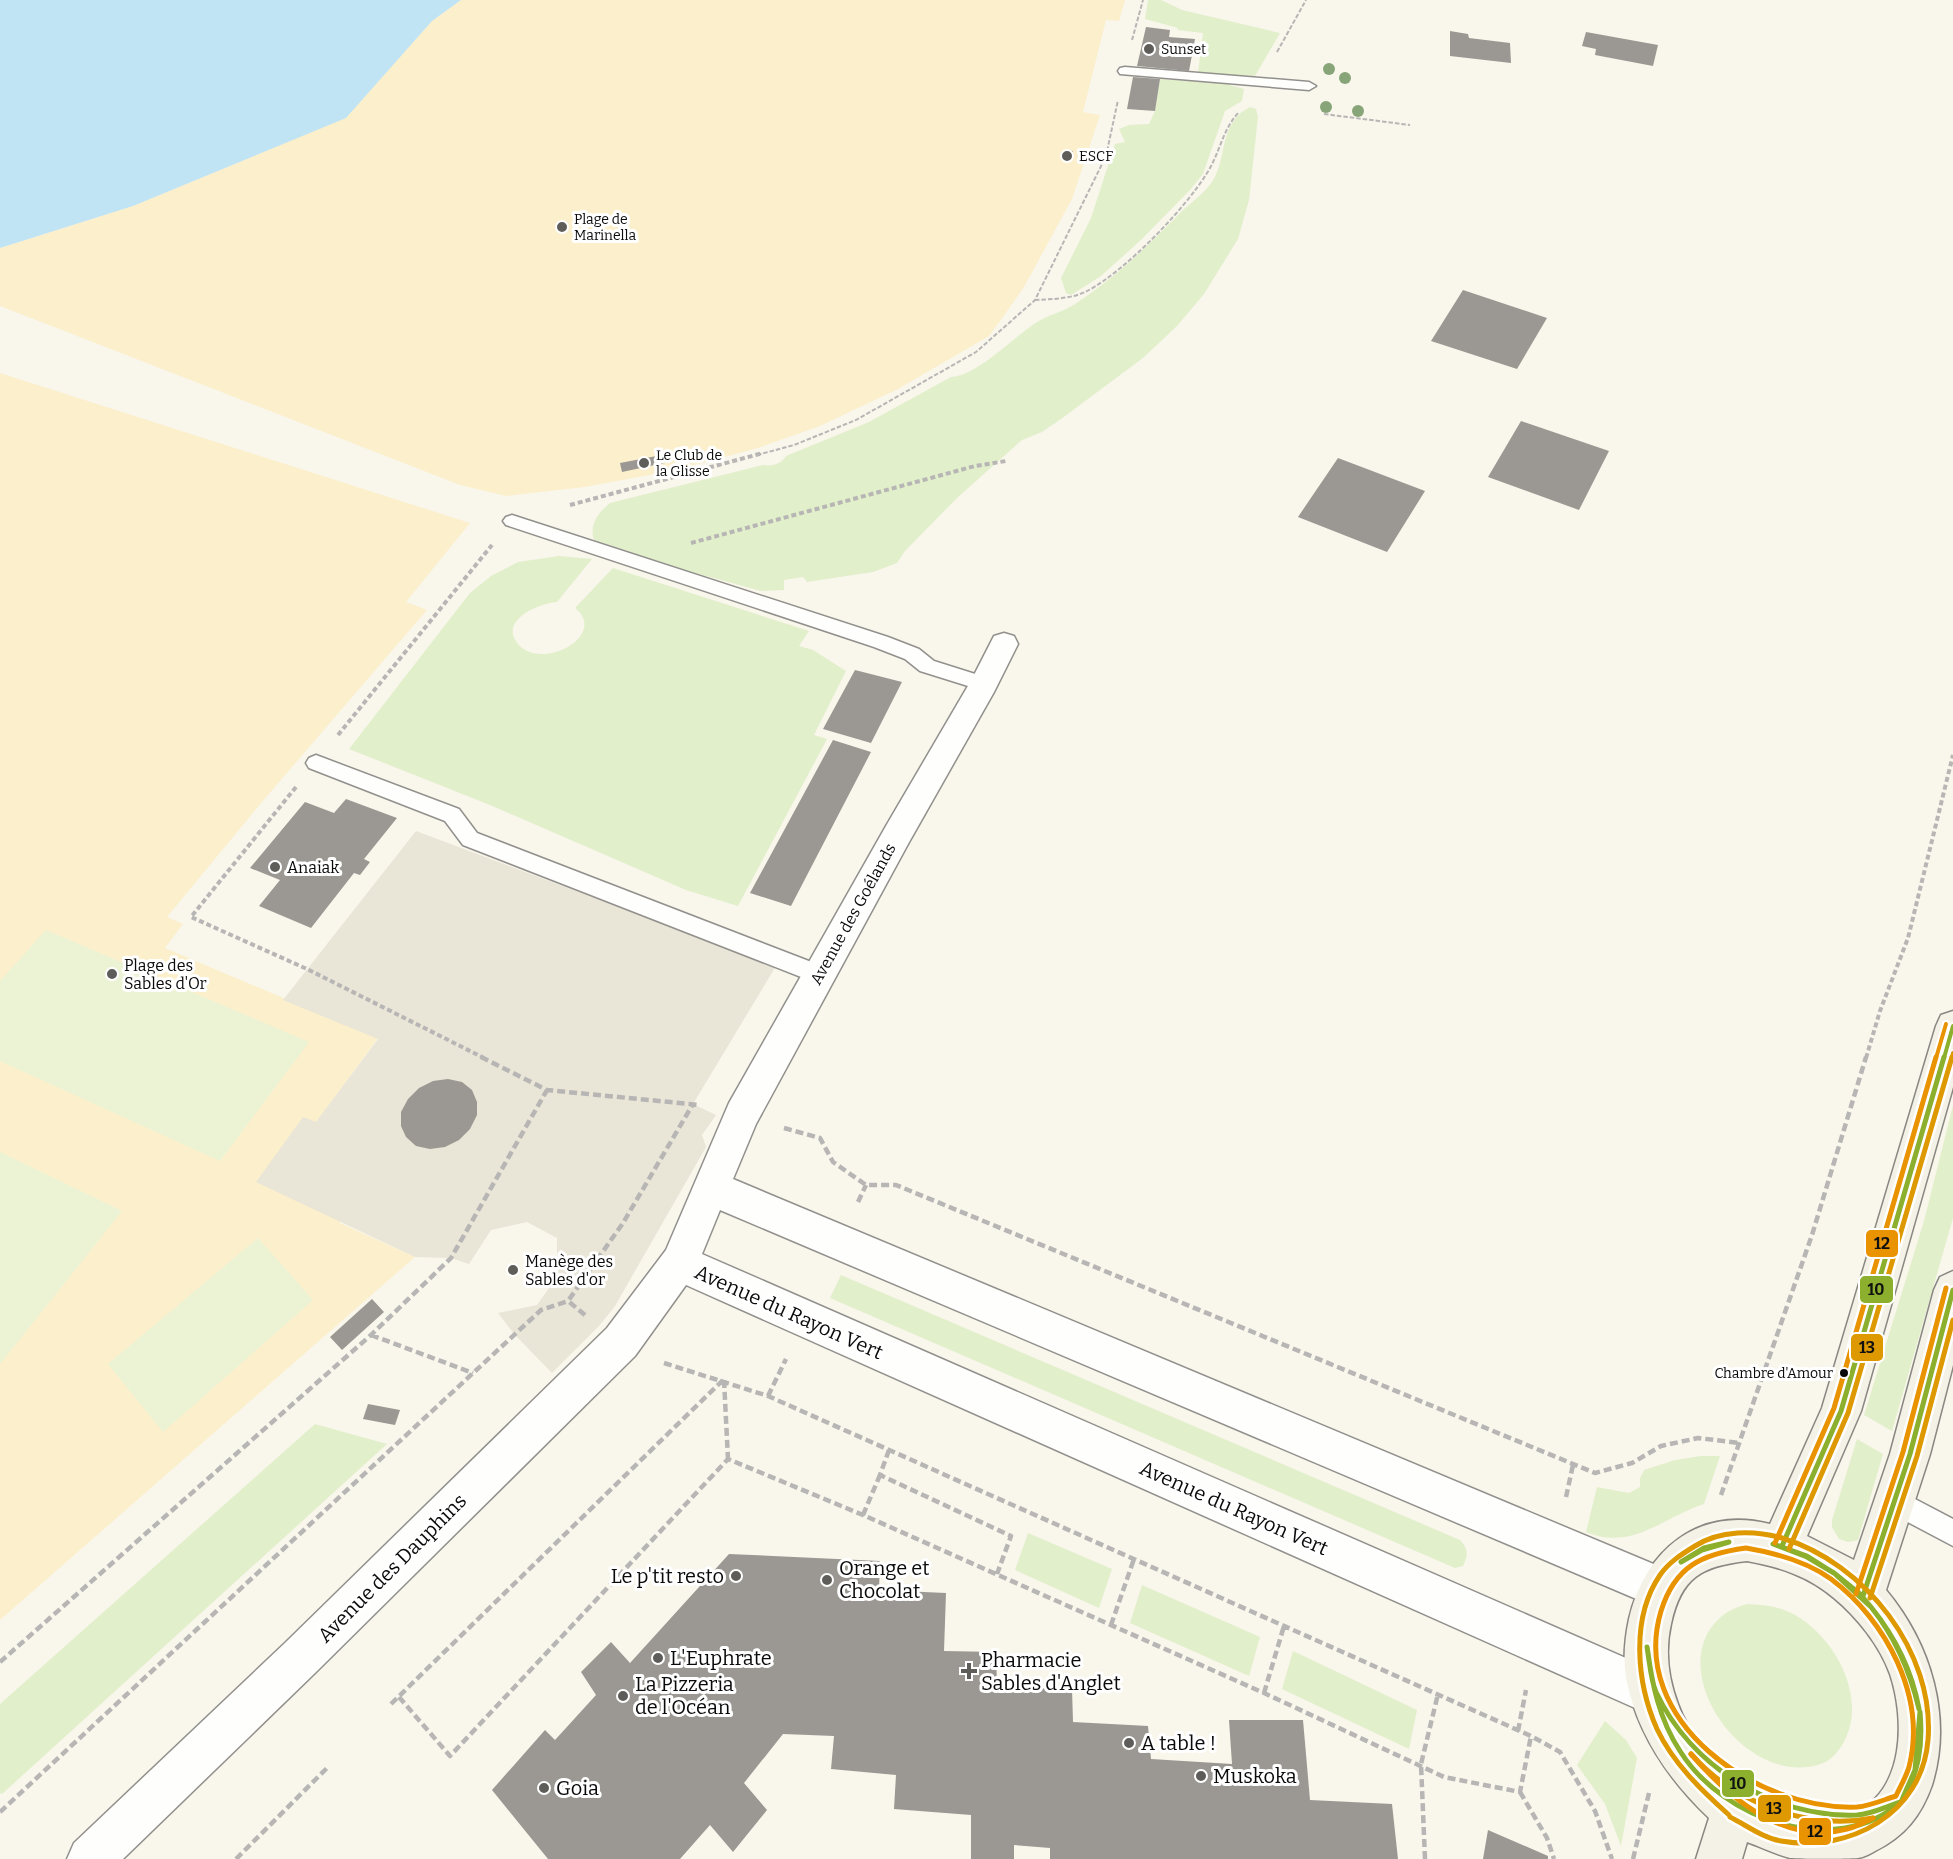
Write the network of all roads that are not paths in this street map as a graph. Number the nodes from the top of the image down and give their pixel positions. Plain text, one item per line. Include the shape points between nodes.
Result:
1 (1125, 71) road end
2 (1309, 86) dead end
3 (512, 521) road end
4 (1004, 644) dead end
5 (984, 684) junction
6 (316, 763) road end
7 (819, 975) junction
8 (1953, 1026) edge
9 (711, 1188) junction
10 (679, 1263) junction
11 (1953, 1290) edge
12 (1894, 1501) junction
13 (1953, 1533) edge
14 (1782, 1546) junction
15 (1660, 1588) junction
16 (1863, 1596) junction
17 (1651, 1692) junction
18 (1734, 1810) junction
19 (90, 1859) edge
20 (1719, 1859) edge

1 - 2 lane
3 - 5 lane via 881,642 912,654 927,666
4 - 5 street, Avenue des Goélands
5 - 7 street, Avenue des Goélands
6 - 7 lane via 452,815 470,839
7 - 9 street, Avenue des Goélands via 742,1115
8 - 14 main road via 1841,1411
9 - 10 street, Avenue du Rayon Vert
9 - 15 street
10 - 17 street, Avenue du Rayon Vert
10 - 19 street, Avenue des Dauphins via 621,1342 302,1657
11 - 12 main road
12 - 13 lane
12 - 16 main road
14 - 15 main road via 1747,1540 1714,1544 1692,1553 1674,1568
14 - 16 main road via 1824,1564
15 - 17 main road via 1648,1619 1645,1654
16 - 18 main road via 1891,1632 1914,1683 1921,1715 1920,1755 1908,1793 1886,1821 1854,1837 1815,1841 1774,1831
17 - 18 main road via 1665,1728 1694,1774
18 - 20 main road

